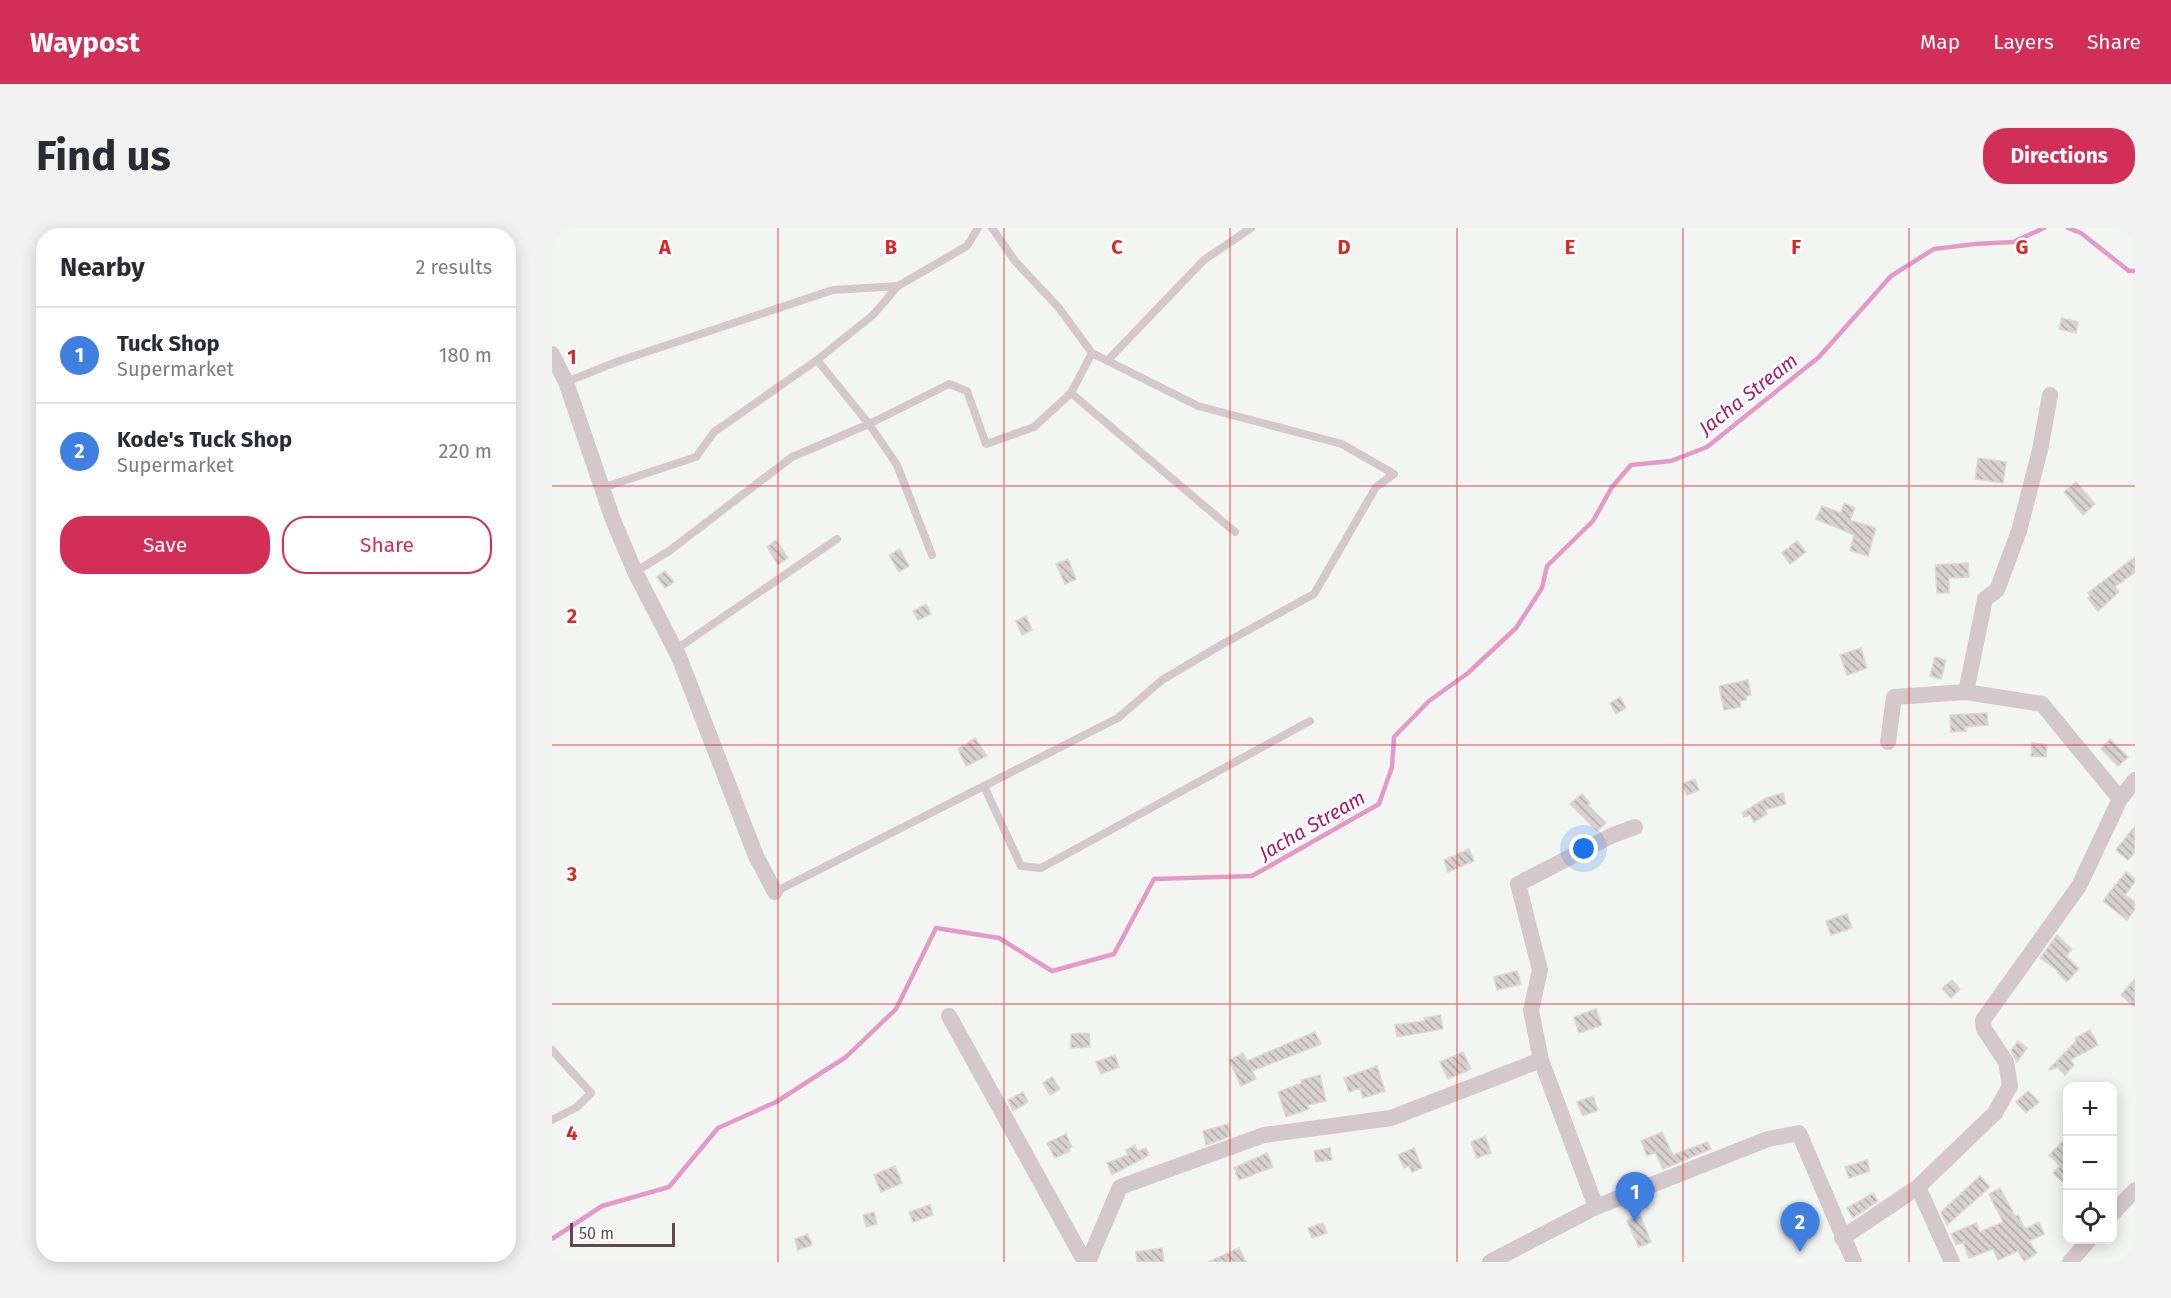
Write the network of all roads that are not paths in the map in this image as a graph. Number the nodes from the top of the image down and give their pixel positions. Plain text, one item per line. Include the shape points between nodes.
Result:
1 (978, 228) edge
2 (992, 228) edge
3 (1251, 228) edge
4 (898, 286) junction
5 (1092, 353) junction
6 (552, 354) edge
7 (817, 360) junction
8 (1107, 361) junction
9 (566, 382) junction
10 (1071, 393) junction
11 (2050, 395) dead end
12 (869, 424) junction
13 (602, 488) junction
14 (1235, 532) dead end
15 (837, 539) dead end
16 (932, 555) dead end
17 (635, 573) junction
18 (675, 650) junction
19 (1966, 692) junction
20 (1310, 721) dead end
21 (1888, 742) dead end
22 (2135, 780) edge
23 (984, 786) junction
24 (2120, 799) junction
25 (1635, 827) dead end
26 (775, 891) joint
27 (949, 1016) dead end
28 (552, 1050) edge
29 (1541, 1060) junction
30 (552, 1120) edge
31 (1918, 1186) junction
32 (2135, 1190) edge
33 (1596, 1207) junction
34 (2117, 1209) edge
35 (1842, 1238) junction
36 (2086, 1244) edge
37 (2074, 1260) edge
38 (1086, 1262) edge
39 (1490, 1262) edge
40 (1854, 1262) edge
41 (1952, 1262) edge

1 - 4 lane via 967,246
2 - 5 lane
3 - 8 lane via 1204,260
4 - 7 lane via 873,315
4 - 9 lane via 833,290
5 - 8 lane
5 - 10 lane
6 - 9 street
7 - 12 lane
7 - 13 lane via 714,432 696,457
8 - 23 lane via 1198,406 1342,444 1394,474 1377,487 1314,594 1162,680 1118,718
9 - 13 street
10 - 12 lane via 1034,427 986,444 967,391 949,384
10 - 14 lane
11 - 19 street via 2019,531 1997,590 1985,598
12 - 16 lane via 897,465
12 - 17 lane via 792,457
13 - 17 street
15 - 18 lane
17 - 18 street
18 - 26 street via 756,855
19 - 21 street via 1894,697
19 - 24 street via 2042,704
20 - 23 lane via 1041,868 1021,866
22 - 24 street
23 - 26 lane
24 - 31 street via 2079,886 1983,1020 1984,1029 2006,1062 2010,1086 1995,1113
25 - 29 street via 1518,884 1540,970 1531,1010
27 - 38 street
28 - 30 lane via 591,1093 577,1107
29 - 33 street
29 - 38 street via 1390,1118 1264,1135 1120,1187
31 - 35 street
31 - 41 street
32 - 34 street
33 - 35 street via 1768,1140 1799,1133
33 - 39 street
35 - 40 street
36 - 37 street

